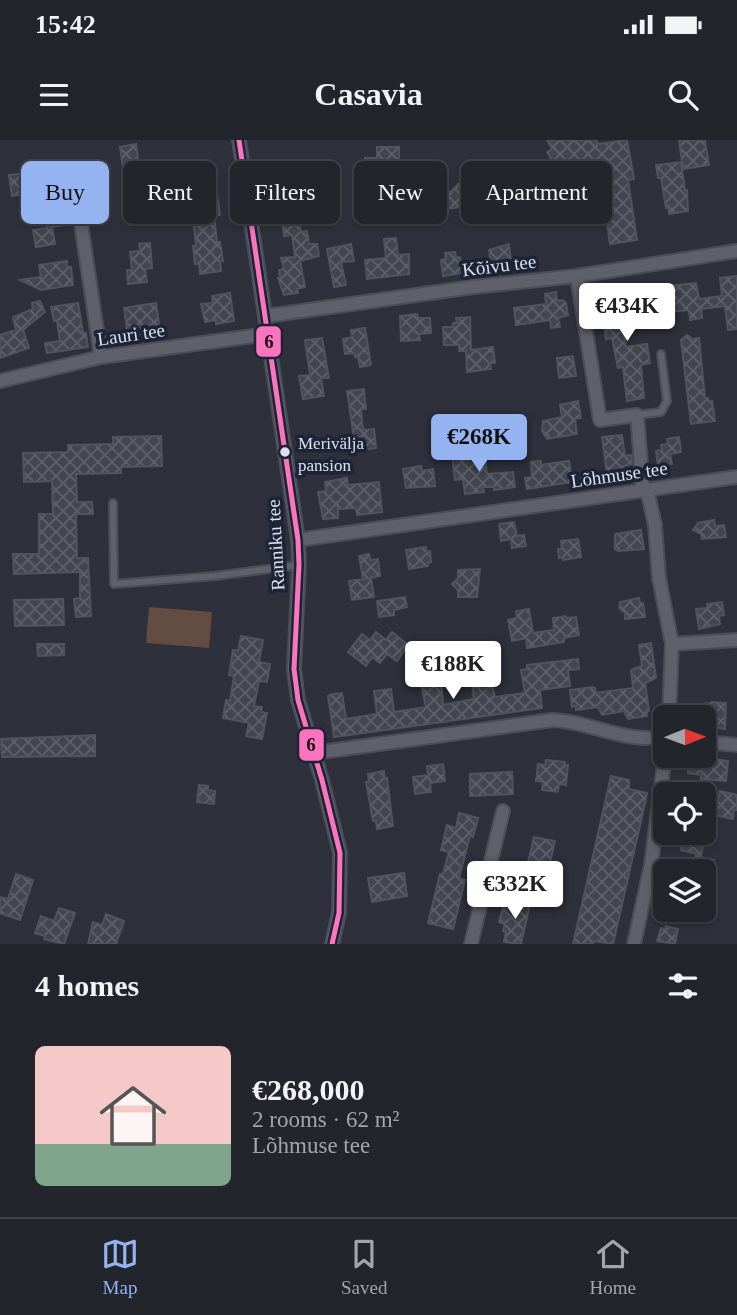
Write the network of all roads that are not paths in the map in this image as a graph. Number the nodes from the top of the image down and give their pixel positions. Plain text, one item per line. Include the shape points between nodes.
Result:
1 (239, 140) edge
2 (81, 224) edge
3 (737, 251) edge
4 (577, 276) junction
5 (266, 316) junction
6 (268, 334) junction
7 (661, 354) dead end
8 (101, 357) junction
9 (0, 381) edge
10 (637, 415) junction
11 (737, 477) edge
12 (645, 490) junction
13 (113, 503) dead end
14 (298, 540) junction
15 (299, 565) junction
16 (737, 640) edge
17 (672, 644) junction
18 (669, 705) edge
19 (648, 738) dead end
20 (716, 743) edge
21 (737, 746) edge
22 (314, 753) junction
23 (663, 768) edge
24 (503, 811) dead end
25 (332, 944) edge
26 (471, 944) edge
27 (634, 944) edge

1 - 5 street, Ranniku tee
2 - 8 street
3 - 4 street, Kõivu tee
4 - 5 street, Kõivu tee
4 - 10 street via 600,420
5 - 6 street, Ranniku tee
6 - 8 street, Lauri tee
6 - 14 street, Ranniku tee
7 - 10 lane via 666,406 661,412
8 - 9 street, Lauri tee
10 - 12 street
11 - 12 street, Lõhmuse tee
12 - 14 street, Lõhmuse tee
12 - 17 street via 655,525 659,578
13 - 15 lane via 114,584
14 - 15 street, Ranniku tee
15 - 22 street, Ranniku tee via 294,669
16 - 17 street
17 - 18 street
19 - 22 street via 552,720
20 - 21 street
22 - 25 street, Ranniku tee via 340,853 340,913
23 - 27 street via 651,865
24 - 26 street

